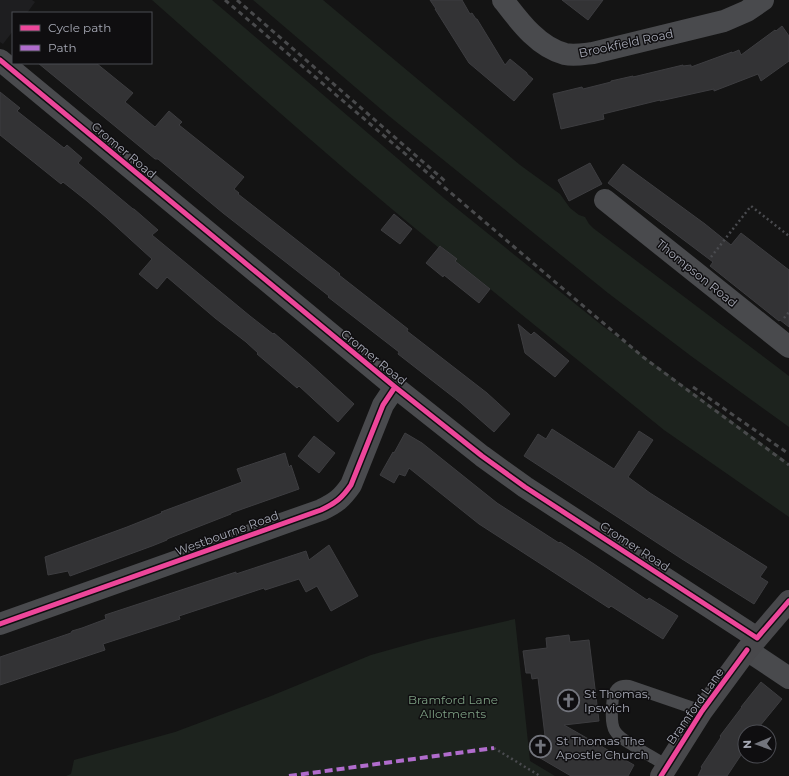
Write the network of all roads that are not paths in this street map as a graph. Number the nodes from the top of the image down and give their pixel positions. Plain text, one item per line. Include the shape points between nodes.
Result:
1 (503, 0) edge
2 (763, 0) edge
3 (0, 60) edge
4 (605, 200) dead end
5 (789, 347) edge
6 (394, 387) junction
7 (789, 601) edge
8 (0, 624) edge
9 (752, 644) junction
10 (789, 678) edge
11 (702, 711) junction
12 (664, 771) edge

1 - 2 street, Brookfield Road via 538,39 558,51 576,55 724,21
3 - 6 street, Cromer Road
4 - 5 street, Thompson Road
6 - 8 street, Westbourne Road via 383,405 351,484 337,502 313,513
6 - 9 street, Cromer Road via 507,474
7 - 9 street, Bramford Lane
9 - 10 street, Cromer Road
9 - 11 street, Bramford Lane
11 - 12 street, Bramford Lane
11 - 12 lane via 629,686 619,686 614,693 614,730

